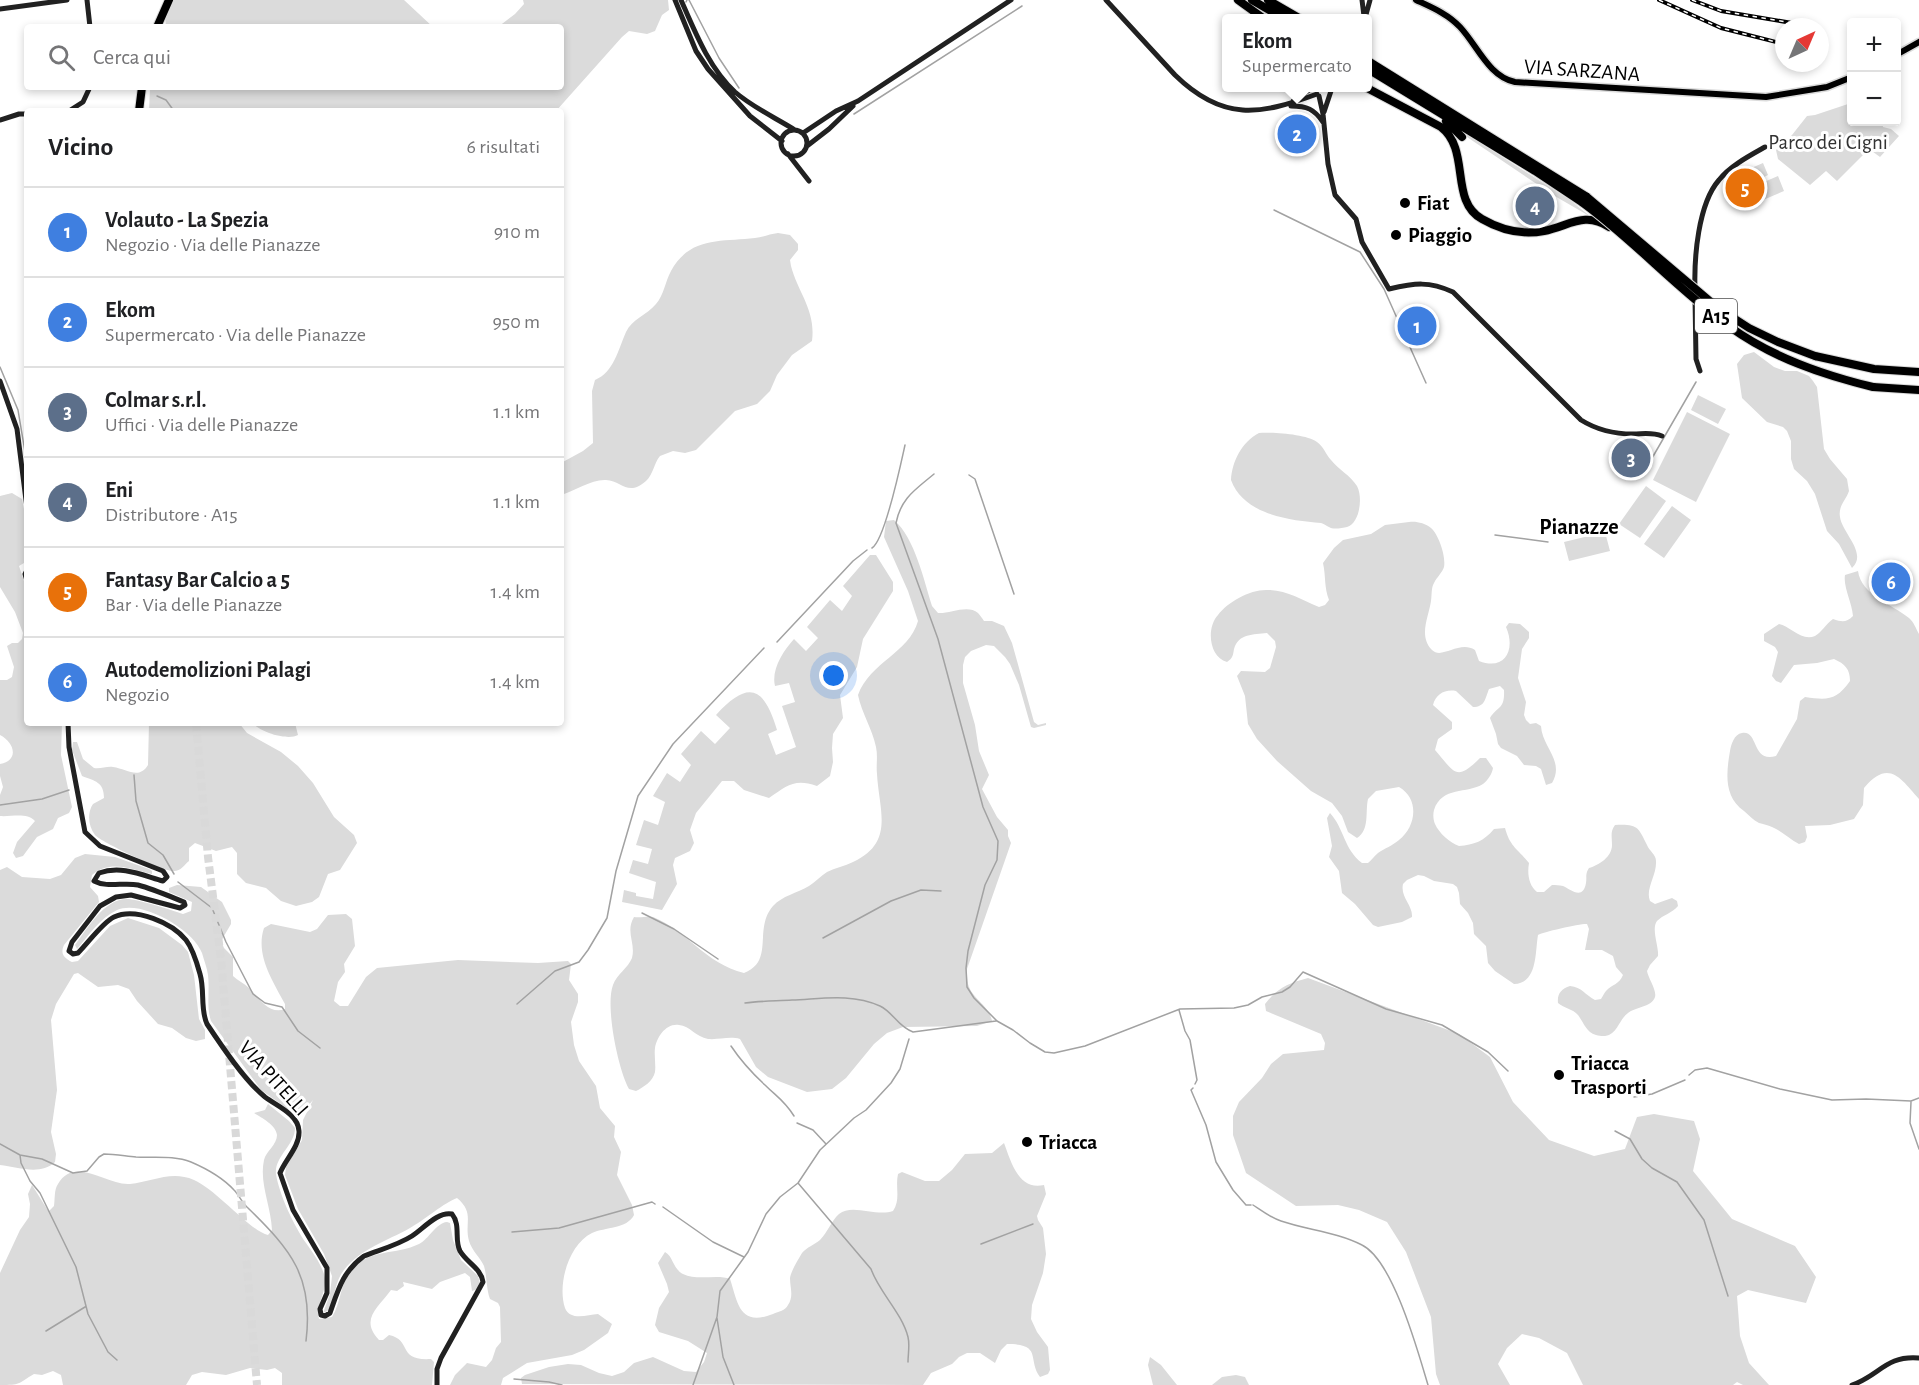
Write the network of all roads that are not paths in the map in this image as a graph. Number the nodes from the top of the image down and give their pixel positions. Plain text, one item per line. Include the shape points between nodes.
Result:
1 (67, 0) edge
2 (87, 0) edge
3 (169, 0) edge
4 (675, 0) edge
5 (681, 0) edge
6 (1011, 0) edge
7 (1106, 0) edge
8 (1238, 0) edge
9 (1252, 0) edge
10 (1268, 0) edge
11 (1416, 0) edge
12 (0, 9) edge
13 (1257, 14) edge
14 (1276, 14) edge
15 (1292, 14) edge
16 (90, 24) edge
17 (158, 24) edge
18 (1919, 42) edge
19 (1901, 52) edge
20 (1372, 64) edge
21 (1372, 71) edge
22 (1847, 79) edge
23 (1401, 89) junction
24 (89, 90) edge
25 (142, 90) edge
26 (1372, 90) edge
27 (1306, 92) edge
28 (1316, 92) edge
29 (1324, 92) edge
30 (1330, 92) edge
31 (1318, 95) junction
32 (858, 101) junction
33 (1287, 106) junction
34 (74, 108) edge
35 (139, 108) edge
36 (24, 114) edge
37 (1323, 114) junction
38 (0, 120) edge
39 (1324, 122) junction
40 (795, 130) junction
41 (803, 133) junction
42 (1462, 137) dead end
43 (782, 141) junction
44 (807, 146) junction
45 (1765, 147) dead end
46 (787, 153) junction
47 (809, 181) dead end
48 (1585, 200) junction
49 (1641, 252) junction
50 (1700, 371) dead end
51 (1919, 372) edge
52 (0, 381) edge
53 (1919, 390) edge
54 (1662, 436) dead end
55 (24, 484) edge
56 (68, 726) edge
57 (1919, 1358) edge
58 (437, 1385) edge
59 (1852, 1385) edge

1 - 12 street
2 - 16 street
3 - 17 highway
4 - 43 street via 696,51 708,69 750,116
5 - 40 street via 697,39 736,93
6 - 32 street
7 - 33 street via 1175,75 1201,96 1227,108 1247,111
8 - 13 highway
9 - 14 highway
10 - 15 highway
11 - 22 main road, VIA SARZANA via 1453,20 1494,70 1508,81 1750,97 1827,87
18 - 19 main road
20 - 48 highway, A15
21 - 23 highway, A15
23 - 42 highway via 1452,125
23 - 48 highway, A15
24 - 34 street via 83,102
25 - 35 highway
26 - 49 highway via 1451,136 1457,148 1464,193 1481,219 1520,232 1543,231 1588,218 1603,223
27 - 33 street
28 - 31 street
29 - 31 street
30 - 37 street
31 - 33 street
31 - 37 street
32 - 41 street
32 - 44 street
33 - 39 street via 1312,109
36 - 38 street
37 - 39 street
39 - 54 street via 1335,195 1356,219 1362,242 1389,289 1421,283 1453,292 1581,420 1611,432
40 - 41 street
40 - 43 street via 786,133
41 - 44 street
43 - 46 street
44 - 46 street via 797,155
45 - 50 street via 1718,180 1706,203 1695,269 1696,359
46 - 47 street
48 - 49 highway, A15 / A15, bridge
48 - 51 highway, A15 / A15, bridge via 1718,308 1749,328 1815,356 1874,369
49 - 53 highway, A15 / A15, bridge via 1706,309 1751,341 1838,379 1874,387
52 - 55 street via 17,429
56 - 58 street, VIA PITELLI via 85,832 100,846 163,871 167,877 163,880 133,871 106,871 94,881 101,885 139,885 185,904 180,908 131,895 116,897 100,906 69,951 78,953 109,920 124,914 150,918 186,941 201,976 207,1024 257,1089 298,1124 299,1139 280,1173 293,1209 327,1268 327,1293 321,1315 330,1313 342,1279 357,1261 410,1237 446,1213 452,1214 459,1249 483,1282 441,1358
57 - 59 street via 1881,1366 1867,1379

